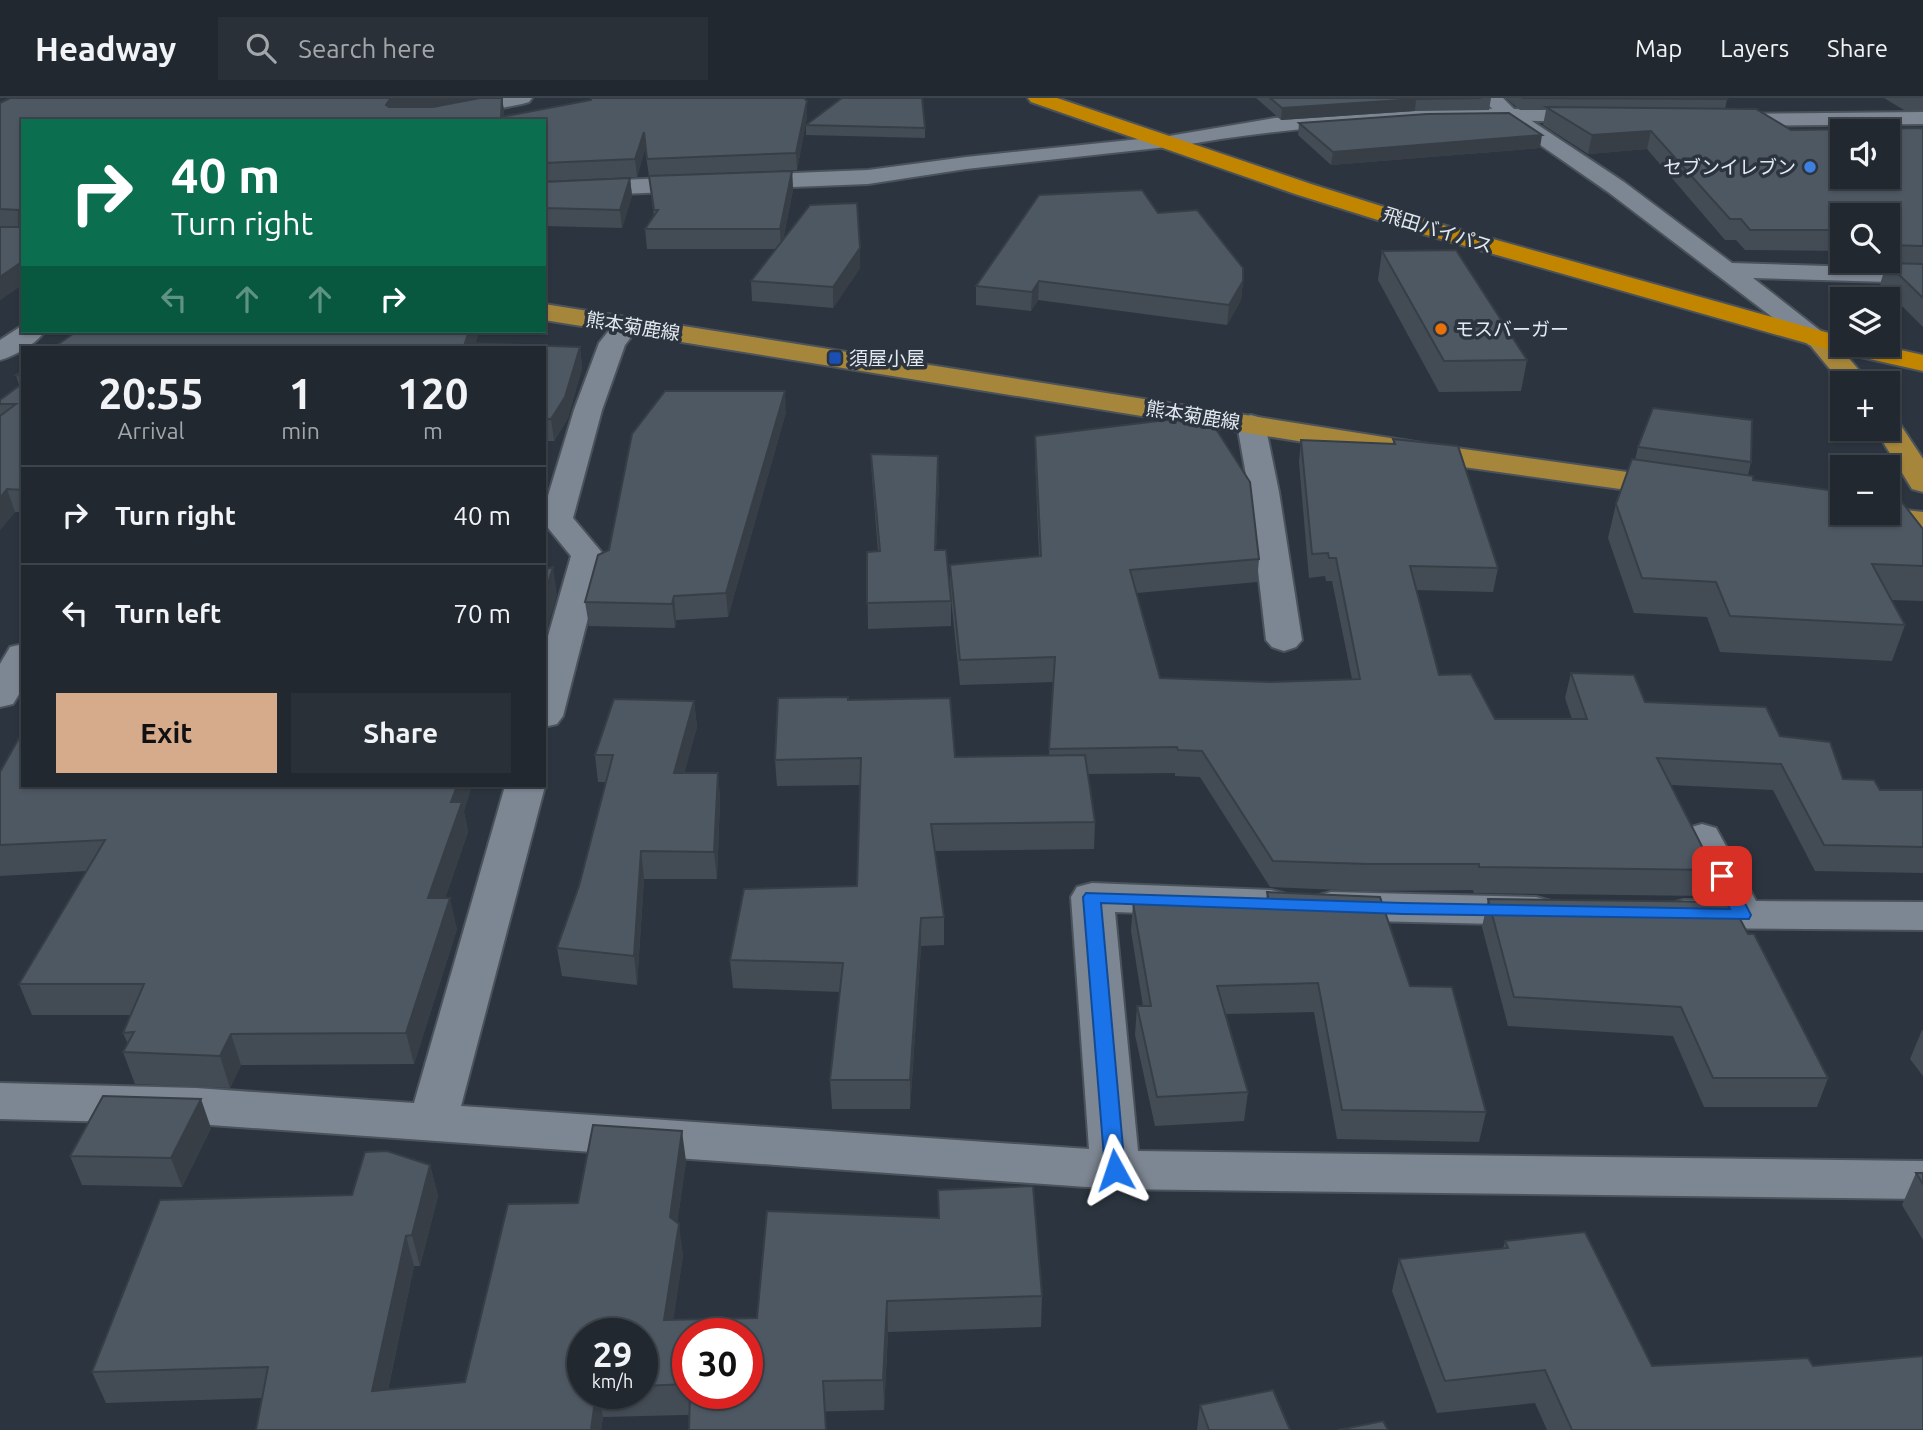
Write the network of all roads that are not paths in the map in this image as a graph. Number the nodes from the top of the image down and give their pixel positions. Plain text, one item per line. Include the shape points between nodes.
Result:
1 (522, 98) edge
2 (1038, 98) edge
3 (1499, 105) edge
4 (1618, 116) edge
5 (1923, 118) edge
6 (412, 119) edge
7 (1702, 119) edge
8 (1169, 142) junction
9 (546, 190) edge
10 (1730, 270) junction
11 (1923, 276) edge
12 (546, 312) edge
13 (627, 325) junction
14 (29, 333) edge
15 (1830, 340) edge
16 (1830, 342) edge
17 (0, 352) edge
18 (1897, 357) edge
19 (1923, 363) edge
20 (1251, 424) junction
21 (1892, 445) edge
22 (1923, 483) edge
23 (1699, 491) edge
24 (1900, 517) edge
25 (1923, 522) edge
26 (1284, 640) dead end
27 (21, 659) edge
28 (0, 696) edge
29 (546, 709) edge
30 (525, 787) edge
31 (1702, 837) dead end
32 (1580, 912) edge
33 (1647, 913) edge
34 (1742, 915) junction
35 (1923, 916) edge
36 (0, 1101) edge
37 (432, 1124) junction
38 (1115, 1170) junction
39 (1923, 1180) edge

1 - 6 street
2 - 8 highway, 飛田バイパス
3 - 4 street
3 - 8 street via 1277,122
3 - 10 street
5 - 7 street
8 - 9 street via 868,177
8 - 16 highway, 飛田バイパス via 1424,227
10 - 11 street
10 - 15 street
12 - 13 main road, 熊本菊鹿線
13 - 20 main road, 熊本菊鹿線
13 - 29 street via 612,342 557,519 588,555
14 - 17 street
18 - 19 highway, 飛田バイパス
20 - 23 main road, 熊本菊鹿線
20 - 26 street
21 - 22 main road
24 - 25 main road
27 - 28 street
30 - 37 street
31 - 34 street
32 - 38 street via 1092,897
33 - 34 street
34 - 35 street
36 - 37 street via 196,1106
37 - 38 street
38 - 39 street

